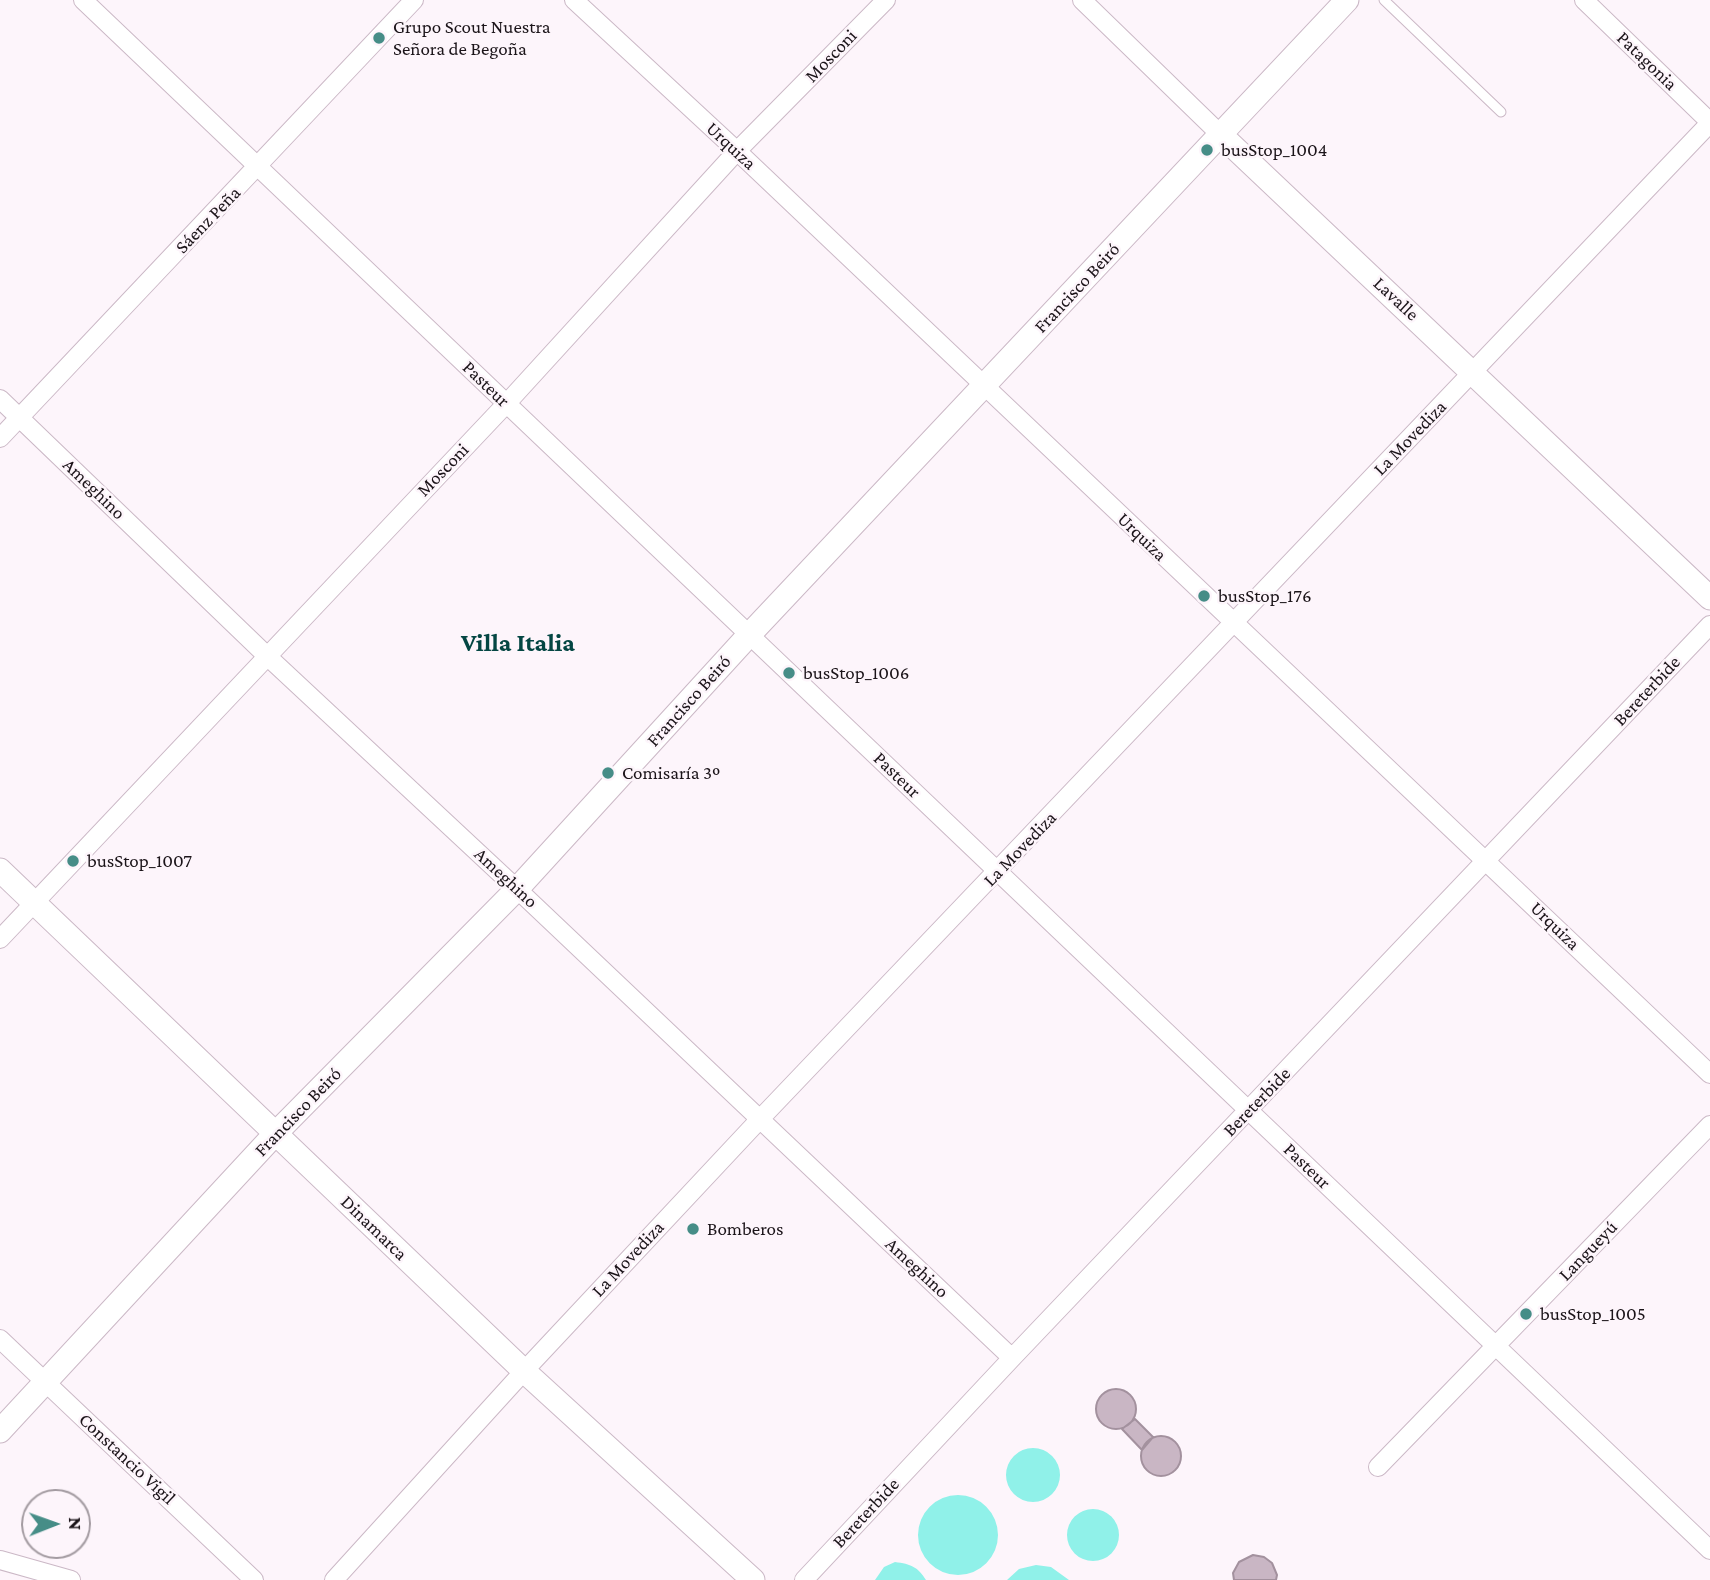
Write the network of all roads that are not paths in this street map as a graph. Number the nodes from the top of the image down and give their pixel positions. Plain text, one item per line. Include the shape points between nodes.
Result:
1 (83, 0) edge
2 (414, 0) edge
3 (574, 0) edge
4 (886, 0) edge
5 (1082, 0) edge
6 (1347, 0) edge
7 (1384, 0) edge
8 (1584, 0) edge
9 (1501, 112) dead end
10 (1710, 122) edge
11 (1221, 135) junction
12 (737, 151) junction
13 (258, 167) junction
14 (1473, 372) junction
15 (985, 386) junction
16 (0, 399) edge
17 (507, 403) junction
18 (20, 417) junction
19 (0, 438) edge
20 (1710, 598) edge
21 (1234, 624) junction
22 (1710, 625) edge
23 (749, 635) junction
24 (266, 655) junction
25 (1486, 861) junction
26 (0, 870) edge
27 (998, 872) junction
28 (517, 889) junction
29 (34, 902) junction
30 (0, 939) edge
31 (1710, 1074) edge
32 (1249, 1111) junction
33 (760, 1119) junction
34 (1710, 1125) edge
35 (275, 1134) junction
36 (0, 1339) edge
37 (1495, 1346) junction
38 (1012, 1358) junction
39 (524, 1371) junction
40 (45, 1381) junction
41 (0, 1431) edge
42 (1378, 1467) dead end
43 (1710, 1550) edge
44 (0, 1560) edge
45 (71, 1580) edge
46 (254, 1580) edge
47 (334, 1580) edge
48 (752, 1580) edge
49 (803, 1580) edge

1 - 13 street, Pasteur
2 - 13 street, Sáenz Peña
3 - 12 street, Urquiza
4 - 12 street, Mosconi
5 - 11 street, Lavalle
6 - 11 street, Francisco Beiró
7 - 9 lane
8 - 10 street, Patagonia
10 - 14 street, La Movediza
11 - 14 street, Lavalle
11 - 15 street, Francisco Beiró
12 - 15 street, Urquiza
12 - 17 street, Mosconi
13 - 17 street, Pasteur
13 - 18 street, Sáenz Peña
14 - 20 street, Lavalle
14 - 21 street, La Movediza
15 - 21 street, Urquiza
15 - 23 street, Francisco Beiró
16 - 18 street, Ameghino
17 - 23 street, Pasteur
17 - 24 street, Mosconi
18 - 19 street, Sáenz Peña
18 - 24 street, Ameghino
21 - 25 street, Urquiza
21 - 27 street, La Movediza
22 - 25 street, Bereterbide
23 - 27 street, Pasteur
23 - 28 street, Francisco Beiró
24 - 28 street, Ameghino
24 - 29 street, Mosconi
25 - 31 street, Urquiza
25 - 32 street, Bereterbide
26 - 29 street, Dinamarca
27 - 32 street, Pasteur
27 - 33 street, La Movediza
28 - 33 street, Ameghino
28 - 35 street, Francisco Beiró
29 - 30 street, Mosconi
29 - 35 street, Dinamarca
32 - 37 street, Pasteur
32 - 38 street, Bereterbide
33 - 38 street, Ameghino
33 - 39 street, La Movediza
34 - 37 street, Langueyú
35 - 39 street, Dinamarca
35 - 40 street, Francisco Beiró
36 - 40 street, Constancio Vigil
37 - 42 street, Langueyú
37 - 43 street, Pasteur
38 - 49 street, Bereterbide
39 - 47 street, La Movediza
39 - 48 street, Dinamarca
40 - 41 street, Francisco Beiró
40 - 46 street, Constancio Vigil
44 - 45 street

